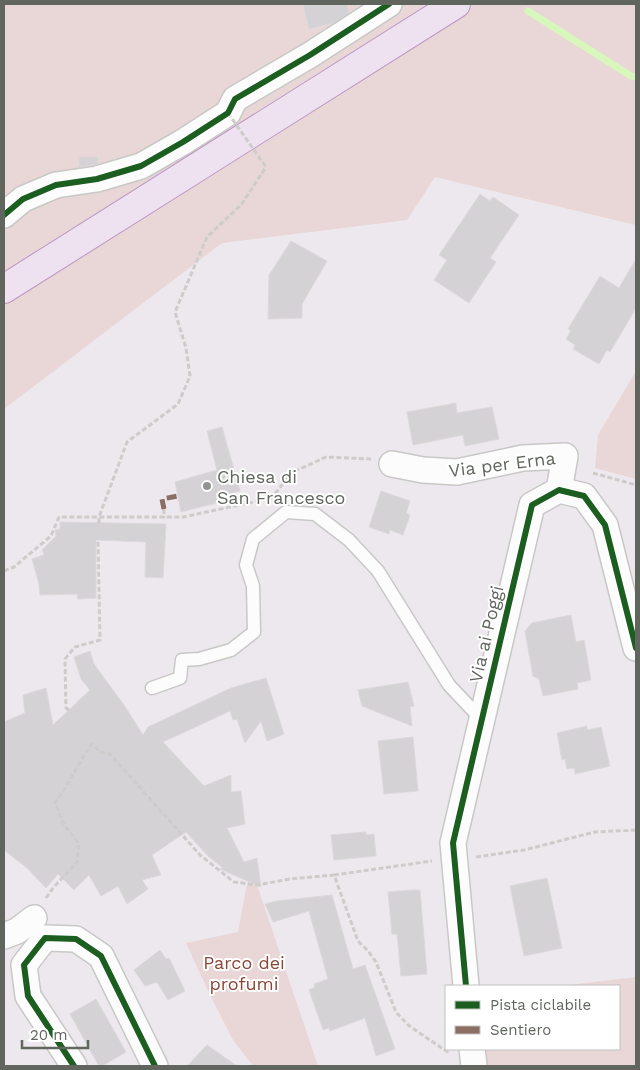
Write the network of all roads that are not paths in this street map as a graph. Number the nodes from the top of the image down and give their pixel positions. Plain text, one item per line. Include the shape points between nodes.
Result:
1 (389, 4) edge
2 (456, 4) edge
3 (4, 215) edge
4 (4, 289) edge
5 (392, 464) road end
6 (559, 490) junction
7 (636, 648) edge
8 (152, 688) dead end
9 (481, 719) junction
10 (18, 928) edge
11 (36, 950) junction
12 (466, 985) edge
13 (74, 1066) edge
14 (155, 1066) edge

1 - 3 street via 236,99 228,113 140,166 97,179 56,185 23,199
2 - 4 highway
5 - 6 street, Via per Erna via 458,472 523,458 565,456
6 - 7 street via 584,496 605,525
6 - 9 street, Via ai Poggi via 532,505
8 - 9 lane via 180,678 182,660 230,650 254,632 253,586 246,565 253,539 286,512 315,514 349,540 378,571 449,685
9 - 12 street, Via ai Poggi via 452,843
10 - 11 street
11 - 13 street via 24,965 28,996
11 - 14 street via 45,938 76,939 101,956

